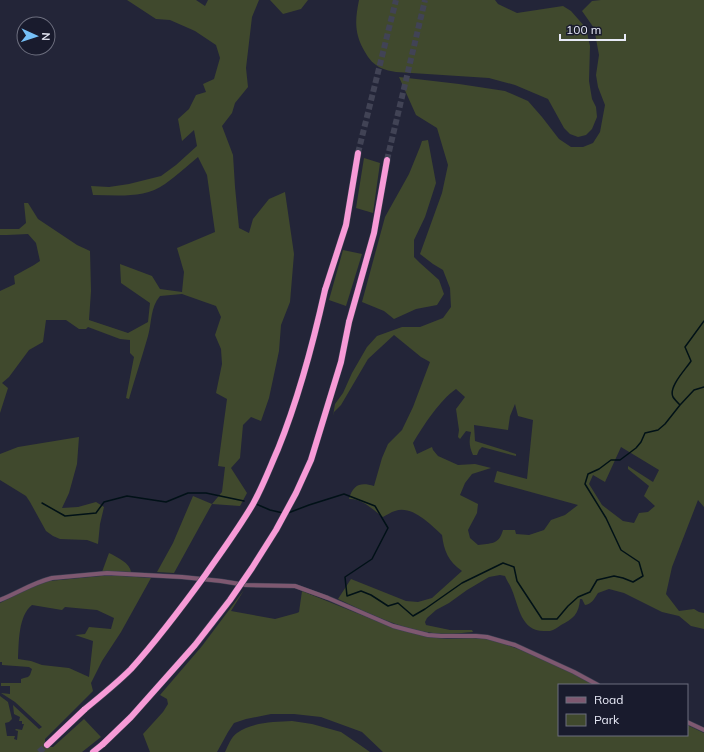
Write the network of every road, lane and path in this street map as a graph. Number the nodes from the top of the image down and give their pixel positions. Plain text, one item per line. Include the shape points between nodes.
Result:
1 (358, 153) tunnel mouth
2 (387, 160) tunnel mouth
3 (0, 600) edge
4 (596, 684) edge
5 (688, 722) edge
6 (704, 730) edge
7 (47, 745) tunnel mouth
8 (93, 752) edge

1 - 7 highway, bridge via 346,225 325,290 308,363 286,430 253,503 233,536 174,618 130,670
2 - 8 highway, bridge via 374,233 349,322 341,362 311,460 296,493 252,568 195,645 131,718
3 - 4 street via 34,583 52,578 106,573 182,576 246,585 295,586 393,626 428,635 487,637 515,645
5 - 6 street

